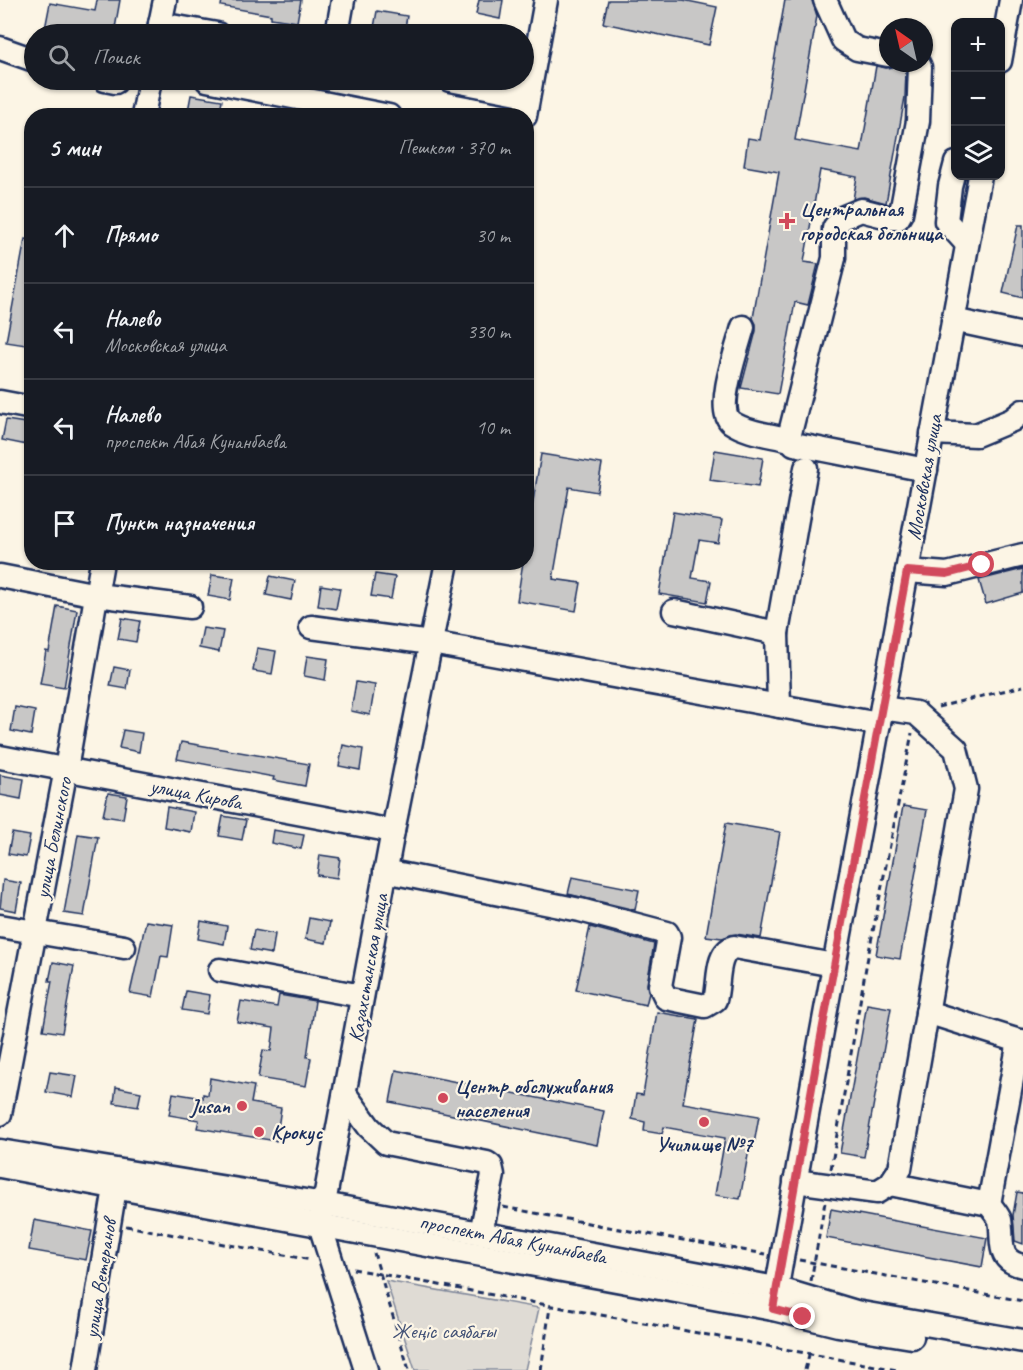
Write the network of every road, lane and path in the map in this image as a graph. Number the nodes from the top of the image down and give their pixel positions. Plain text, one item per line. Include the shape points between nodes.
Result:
1 (165, 0) edge
2 (344, 0) edge
3 (546, 0) edge
4 (825, 0) edge
5 (1011, 0) edge
6 (160, 24) edge
7 (339, 24) edge
8 (1005, 33) edge
9 (0, 48) edge
10 (879, 53) edge
11 (24, 56) edge
12 (534, 66) edge
13 (920, 72) edge
14 (148, 90) edge
15 (246, 90) edge
16 (481, 90) edge
17 (530, 90) edge
18 (527, 105) edge
19 (145, 108) edge
20 (316, 108) edge
21 (952, 180) edge
22 (979, 180) edge
23 (967, 244) junction
24 (953, 320) junction
25 (743, 327) dead end
26 (1023, 335) edge
27 (0, 402) edge
28 (24, 406) edge
29 (1023, 411) edge
30 (932, 433) junction
31 (790, 440) junction
32 (806, 468) dead end
33 (926, 470) junction
34 (1023, 555) edge
35 (101, 570) edge
36 (445, 570) edge
37 (907, 571) junction
38 (0, 576) edge
39 (97, 595) junction
40 (190, 607) dead end
41 (674, 611) dead end
42 (311, 627) dead end
43 (777, 633) junction
44 (431, 643) junction
45 (1023, 686) edge
46 (779, 706) junction
47 (916, 713) junction
48 (880, 716) junction
49 (0, 757) edge
50 (66, 769) junction
51 (393, 831) junction
52 (385, 871) junction
53 (0, 926) edge
54 (35, 932) junction
55 (124, 946) dead end
56 (834, 966) junction
57 (220, 970) dead end
58 (362, 996) junction
59 (927, 1012) junction
60 (1021, 1041) edge
61 (345, 1094) junction
62 (0, 1114) edge
63 (0, 1151) edge
64 (0, 1166) edge
65 (795, 1181) junction
66 (890, 1184) junction
67 (828, 1185) junction
68 (115, 1188) junction
69 (487, 1203) junction
70 (989, 1204) junction
71 (322, 1215) junction
72 (110, 1223) junction
73 (481, 1233) junction
74 (368, 1234) junction
75 (782, 1257) junction
76 (813, 1263) junction
77 (333, 1264) junction
78 (1023, 1266) edge
79 (381, 1275) junction
80 (775, 1299) junction
81 (1023, 1300) edge
82 (550, 1307) junction
83 (1023, 1341) edge
84 (809, 1354) junction
85 (1023, 1355) edge
86 (887, 1369) edge
87 (85, 1370) edge
88 (366, 1370) edge
89 (410, 1370) edge
90 (540, 1370) edge
91 (806, 1370) edge
92 (897, 1370) edge

1 - 6 street
2 - 7 street
3 - 12 street
4 - 10 street via 843,40 857,49
5 - 8 street
9 - 11 street
13 - 31 street via 918,121 901,213 892,218 861,210 842,218 834,228 834,258
14 - 19 street
15 - 20 street
16 - 18 street
17 - 18 street
21 - 23 street via 946,221
22 - 23 street, Московская улица
23 - 24 street, Московская улица
24 - 26 street
24 - 30 street, Московская улица
25 - 31 street via 727,388 725,412 730,421 746,429
27 - 28 street
29 - 30 street via 1012,420 976,435
30 - 33 street, Московская улица
31 - 33 street via 794,444
32 - 43 street
33 - 37 street, Московская улица
34 - 37 street via 947,574
35 - 39 street, улица Белинского
36 - 44 street, Казахстанская улица
37 - 48 street, Московская улица
38 - 39 street
39 - 40 street
39 - 50 street, улица Белинского
41 - 43 street
42 - 44 street
43 - 46 street
44 - 46 street
44 - 51 street, Казахстанская улица
45 - 47 path
46 - 48 street
47 - 48 street
47 - 59 street via 956,749 966,789
47 - 67 path
48 - 56 street, Московская улица
49 - 50 street, улица Кирова
50 - 51 street, улица Кирова
50 - 54 street, улица Белинского
51 - 52 street, Казахстанская улица
52 - 56 street via 580,910 667,933 660,986 666,998 705,1006 715,1000 721,958 734,947
52 - 58 street, Казахстанская улица
53 - 54 street
54 - 55 street
54 - 62 street, улица Белинского
56 - 65 street, Московская улица
57 - 58 street
58 - 61 street, Казахстанская улица
59 - 60 street
59 - 66 street via 900,1169
60 - 70 street
61 - 69 street via 386,1143 491,1166
61 - 71 street, Казахстанская улица
63 - 71 street, проспект Абая Кунанбаева
64 - 68 street, проспект Абая Кунанбаева
65 - 67 street
65 - 75 street, Московская улица
66 - 67 street via 877,1192
66 - 70 street
67 - 76 path
68 - 71 street, проспект Абая Кунанбаева
68 - 72 street, улица Ветеранов
69 - 73 street
69 - 75 path
70 - 78 street via 999,1218 1005,1257
71 - 73 street, проспект Абая Кунанбаева
71 - 74 street, проспект Абая Кунанбаева
71 - 77 street, Казахстанская улица
72 - 77 path
72 - 87 street, улица Ветеранов
73 - 80 street, проспект Абая Кунанбаева
74 - 79 path
74 - 80 street, проспект Абая Кунанбаева
75 - 76 path
75 - 80 street, Московская улица
76 - 81 path
77 - 79 path
77 - 88 street, Казахстанская улица
79 - 82 path
79 - 89 path
80 - 83 street, проспект Абая Кунанбаева
80 - 85 street, проспект Абая Кунанбаева via 838,1325
82 - 84 path
82 - 90 path
84 - 86 path
84 - 91 path
86 - 92 path

